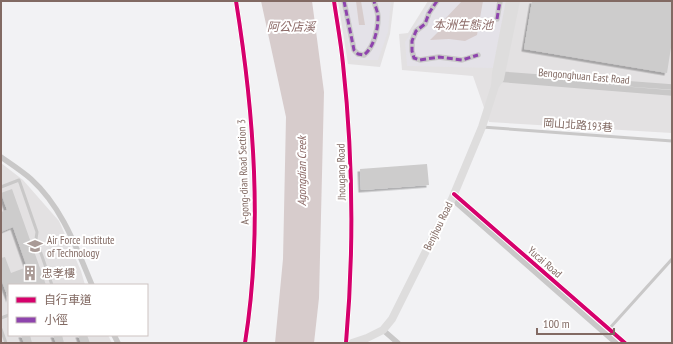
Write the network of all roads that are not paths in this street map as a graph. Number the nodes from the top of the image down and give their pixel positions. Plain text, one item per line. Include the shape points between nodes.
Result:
1 (236, 1) edge
2 (334, 1) edge
3 (344, 1) edge
4 (374, 1) edge
5 (437, 1) edge
6 (500, 1) edge
7 (510, 1) edge
8 (516, 1) edge
9 (497, 18) dead end
10 (478, 55) dead end
11 (498, 78) junction
12 (672, 87) edge
13 (672, 93) edge
14 (482, 127) junction
15 (672, 141) edge
16 (1, 157) edge
17 (1, 187) edge
18 (453, 197) junction
19 (672, 259) edge
20 (52, 284) edge
21 (92, 284) edge
22 (1, 329) edge
23 (383, 330) junction
24 (607, 331) junction
25 (6, 343) edge
26 (245, 343) edge
27 (346, 343) edge
28 (352, 343) edge
29 (398, 343) edge
30 (616, 343) edge
31 (625, 343) edge

1 - 26 street, A-gong-dian Road Section 3 via 250,96 254,187 253,269
2 - 27 street, Jhougang Road via 343,62 351,188 350,295
3 - 4 street via 354,50 364,55 370,50 376,32 378,17
5 - 10 street via 424,24 416,31 412,41 414,58 462,60
6 - 9 street
7 - 11 main road, Benjhou Road
8 - 11 main road, Benjhou Road
11 - 12 street, Bengonghuan East Road
11 - 13 street, Bengonghuan East Road
11 - 14 main road, Benjhou Road
14 - 15 lane, 岡山北路193巷
14 - 18 main road, Benjhou Road
16 - 21 street via 31,179 63,219
17 - 20 lane via 19,180
18 - 23 main road, Benjhou Road via 392,319
18 - 24 street, Yucai Road
19 - 24 lane
22 - 25 lane
23 - 28 main road, Benjhou Road
23 - 29 street
24 - 30 street, Yucai Road
24 - 31 street, Yucai Road

